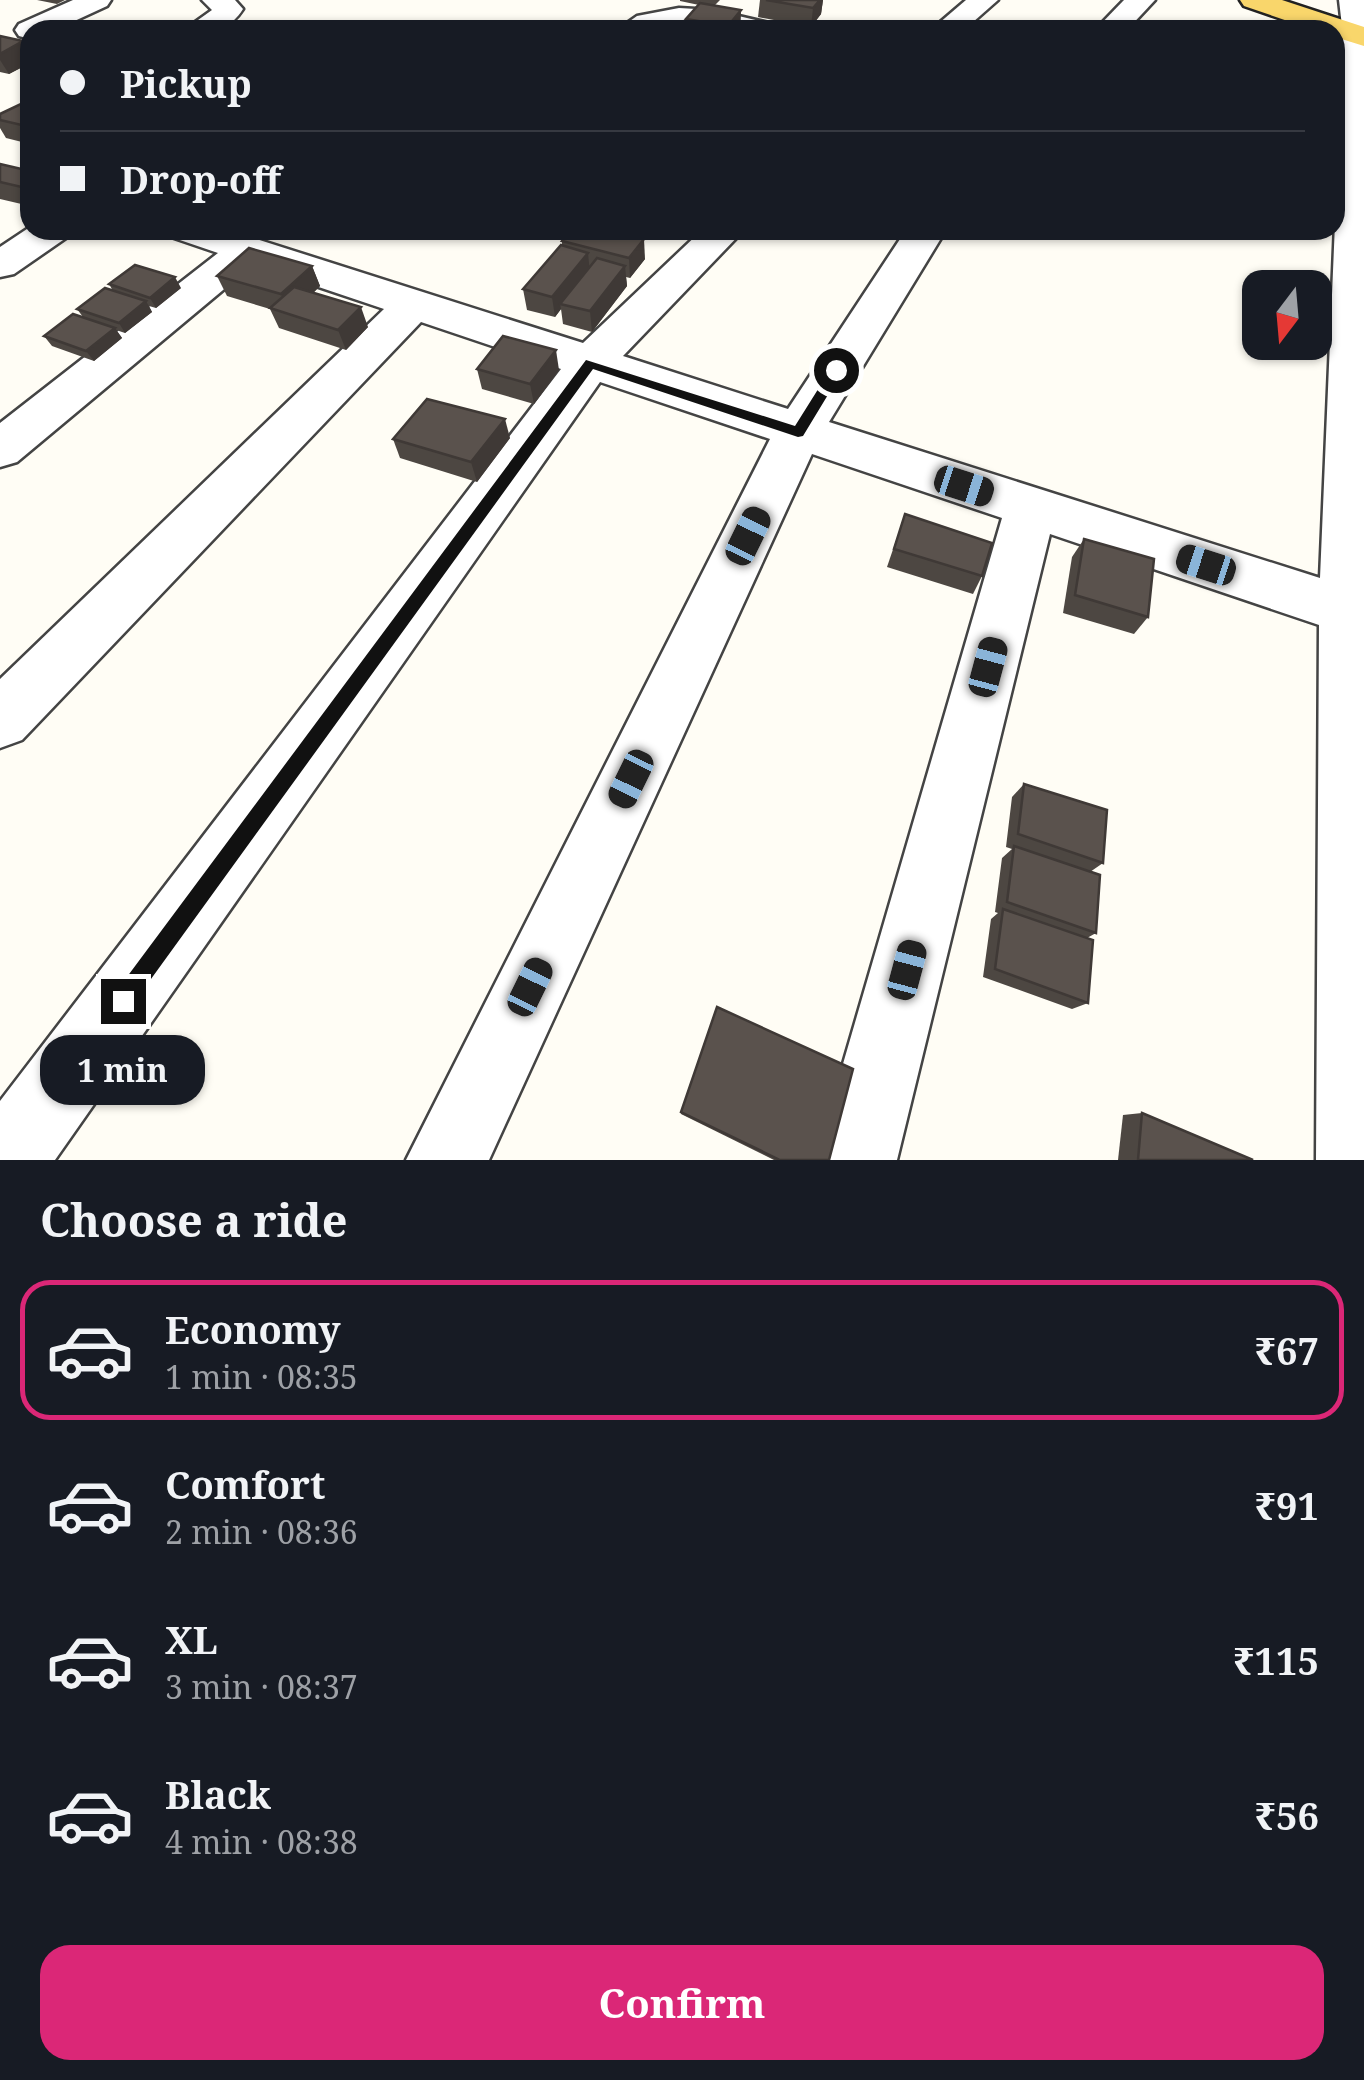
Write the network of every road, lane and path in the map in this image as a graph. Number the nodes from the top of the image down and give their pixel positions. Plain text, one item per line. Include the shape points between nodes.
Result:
1 (97, 0) edge
2 (216, 0) edge
3 (984, 0) edge
4 (1141, 0) edge
5 (1254, 0) edge
6 (52, 20) edge
7 (216, 20) edge
8 (648, 20) edge
9 (722, 20) edge
10 (959, 20) edge
11 (1120, 20) edge
12 (1341, 20) edge
13 (1358, 24) edge
14 (37, 240) edge
15 (218, 240) edge
16 (714, 240) edge
17 (920, 240) edge
18 (247, 250) junction
19 (0, 265) edge
20 (413, 305) junction
21 (590, 364) junction
22 (798, 432) junction
23 (0, 449) edge
24 (1031, 508) junction
25 (1355, 614) edge
26 (0, 720) edge
27 (6, 1160) edge
28 (446, 1160) edge
29 (856, 1160) edge
30 (1357, 1160) edge

1 - 6 street
2 - 7 street via 228,9
3 - 10 street
4 - 11 street
5 - 12 main road
8 - 9 street
13 - 25 street
14 - 19 street
15 - 18 street
16 - 21 street
17 - 22 street
18 - 20 street
18 - 23 street
20 - 21 street
20 - 26 street
21 - 22 street
21 - 27 street
22 - 24 street
22 - 28 street
24 - 25 street
24 - 29 street
25 - 30 street

